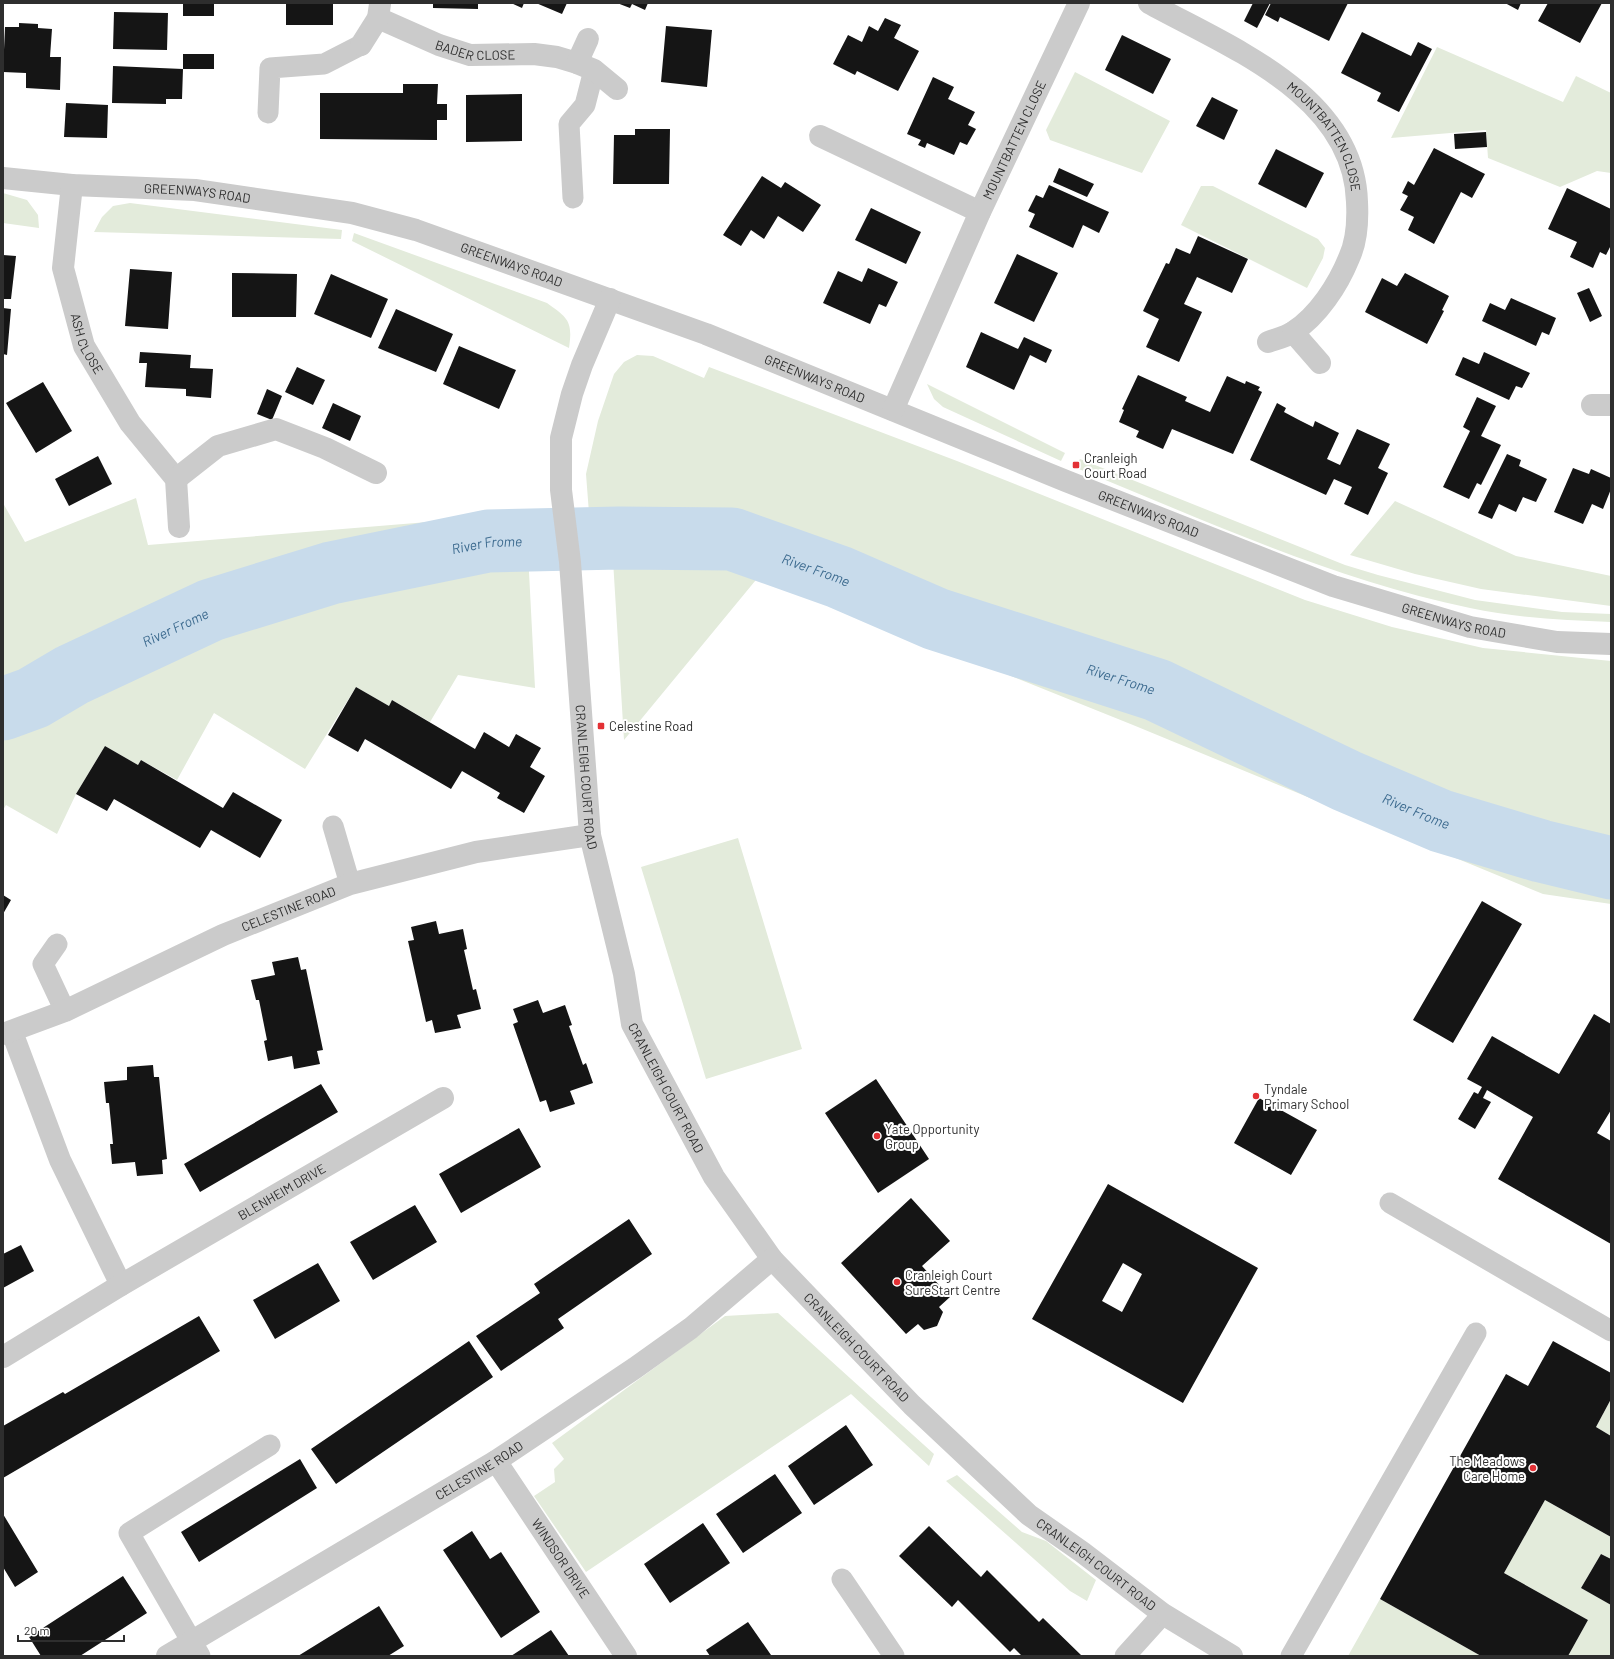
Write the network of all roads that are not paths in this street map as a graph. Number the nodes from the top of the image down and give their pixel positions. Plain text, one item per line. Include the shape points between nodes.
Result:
1 (1079, 3) edge
2 (1149, 3) edge
3 (379, 10) edge
4 (588, 39) dead end
5 (361, 45) joint
6 (585, 67) junction
7 (617, 89) dead end
8 (268, 113) dead end
9 (820, 136) dead end
10 (3, 178) edge
11 (72, 185) junction
12 (573, 198) dead end
13 (980, 212) junction
14 (610, 299) junction
15 (1293, 332) junction
16 (1268, 342) dead end
17 (1320, 363) dead end
18 (893, 410) junction
19 (376, 473) dead end
20 (176, 479) junction
21 (179, 527) dead end
22 (1611, 644) edge
23 (333, 826) dead end
24 (590, 835) junction
25 (350, 884) junction
26 (57, 944) dead end
27 (65, 1011) junction
28 (8, 1033) edge
29 (443, 1098) dead end
30 (1390, 1203) dead end
31 (772, 1259) junction
32 (121, 1285) junction
33 (1611, 1331) edge
34 (1476, 1333) dead end
35 (3, 1357) edge
36 (270, 1445) dead end
37 (496, 1461) junction
38 (842, 1579) dead end
39 (1163, 1614) junction
40 (195, 1649) edge
41 (167, 1656) edge
42 (626, 1656) edge
43 (894, 1656) edge
44 (1125, 1656) edge
45 (1232, 1656) edge
46 (1291, 1656) edge

1 - 13 street, MOUNTBATTEN CLOSE
2 - 15 street, MOUNTBATTEN CLOSE via 1270,69 1294,86 1320,112 1337,136 1349,160 1357,187 1358,214 1354,247 1339,281 1318,309
3 - 5 street, BADER CLOSE
3 - 6 street, BADER CLOSE via 439,45 470,55 534,54 557,57
4 - 6 street
5 - 8 lane via 324,64 270,68
6 - 7 street, BADER CLOSE
6 - 12 lane via 585,106 569,124
9 - 13 street, MOUNTBATTEN CLOSE
10 - 11 street, GREENWAYS ROAD
11 - 14 street, GREENWAYS ROAD via 194,190 352,213 416,230
11 - 20 street, ASH CLOSE via 63,268 84,346 130,423
13 - 18 street, MOUNTBATTEN CLOSE
14 - 18 street, GREENWAYS ROAD via 706,334
14 - 24 street, CRANLEIGH COURT ROAD via 582,365 561,438 560,490 570,562
15 - 16 street, MOUNTBATTEN CLOSE
15 - 17 street
18 - 22 street, GREENWAYS ROAD via 1333,586 1470,628 1557,642
19 - 20 street via 325,448 276,429 218,446
20 - 21 street
23 - 25 lane
24 - 25 street, CELESTINE ROAD via 476,852
24 - 31 street, CRANLEIGH COURT ROAD via 624,974 632,1024 714,1177
25 - 27 street, CELESTINE ROAD via 223,935
26 - 27 lane via 43,964
27 - 28 street, CELESTINE ROAD
28 - 32 street via 60,1160
29 - 32 street, BLENHEIM DRIVE
30 - 33 lane
31 - 37 street, CELESTINE ROAD via 691,1328
31 - 39 street, CRANLEIGH COURT ROAD via 912,1406 1029,1515
32 - 35 street, BLENHEIM DRIVE
34 - 46 lane
36 - 40 lane via 129,1533
37 - 40 street, CELESTINE ROAD
37 - 42 street, WINDSOR DRIVE
38 - 43 lane
39 - 44 lane
39 - 45 street, CRANLEIGH COURT ROAD
40 - 41 street, CELESTINE ROAD

